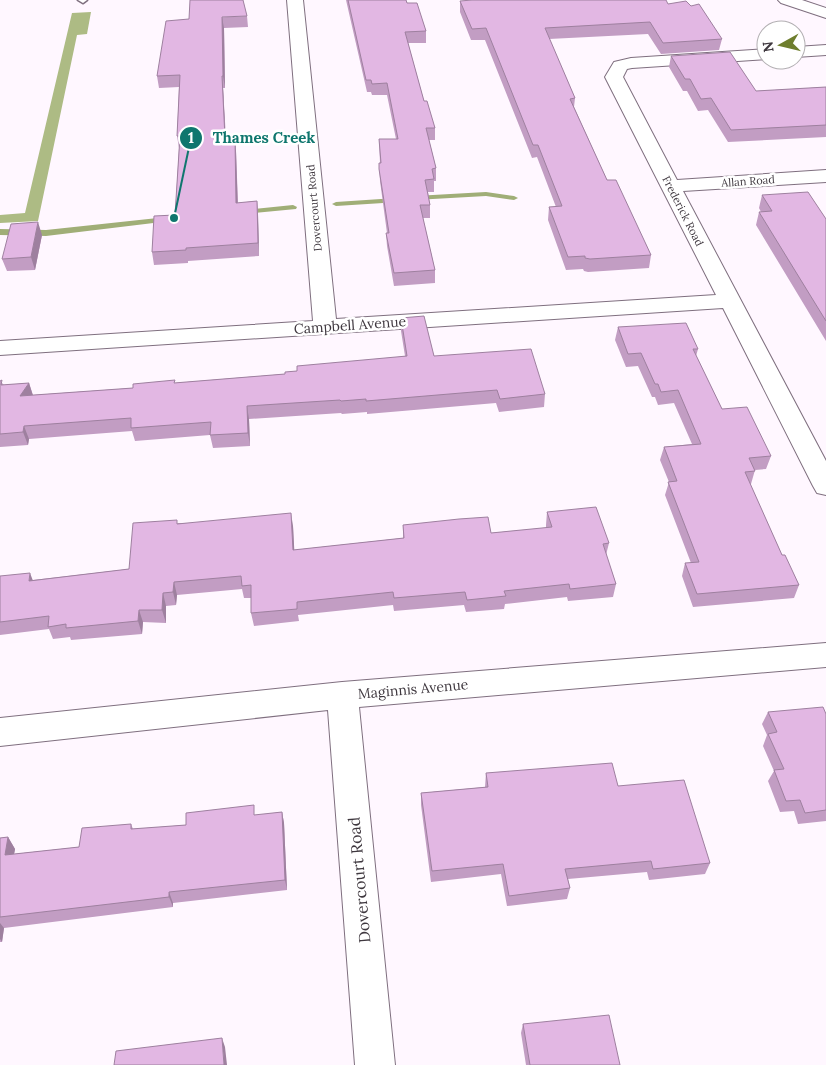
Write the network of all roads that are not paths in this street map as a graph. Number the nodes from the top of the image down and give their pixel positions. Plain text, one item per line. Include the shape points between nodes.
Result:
1 (295, 0) edge
2 (786, 0) edge
3 (826, 13) edge
4 (826, 50) edge
5 (806, 51) edge
6 (756, 55) edge
7 (826, 176) edge
8 (670, 186) junction
9 (730, 301) junction
10 (325, 327) junction
11 (0, 348) edge
12 (826, 486) edge
13 (826, 655) edge
14 (342, 695) junction
15 (0, 732) edge
16 (375, 1065) edge

1 - 10 street, Dovercourt Road
2 - 3 street
4 - 5 street
6 - 8 street, Frederick Road via 649,60 620,66 614,77
7 - 8 street, Allan Road
8 - 9 street, Frederick Road
9 - 10 street, Campbell Avenue
9 - 12 street, Frederick Road
10 - 11 street, Campbell Avenue
13 - 14 street, Maginnis Avenue
14 - 15 street, Maginnis Avenue
14 - 16 street, Dovercourt Road

